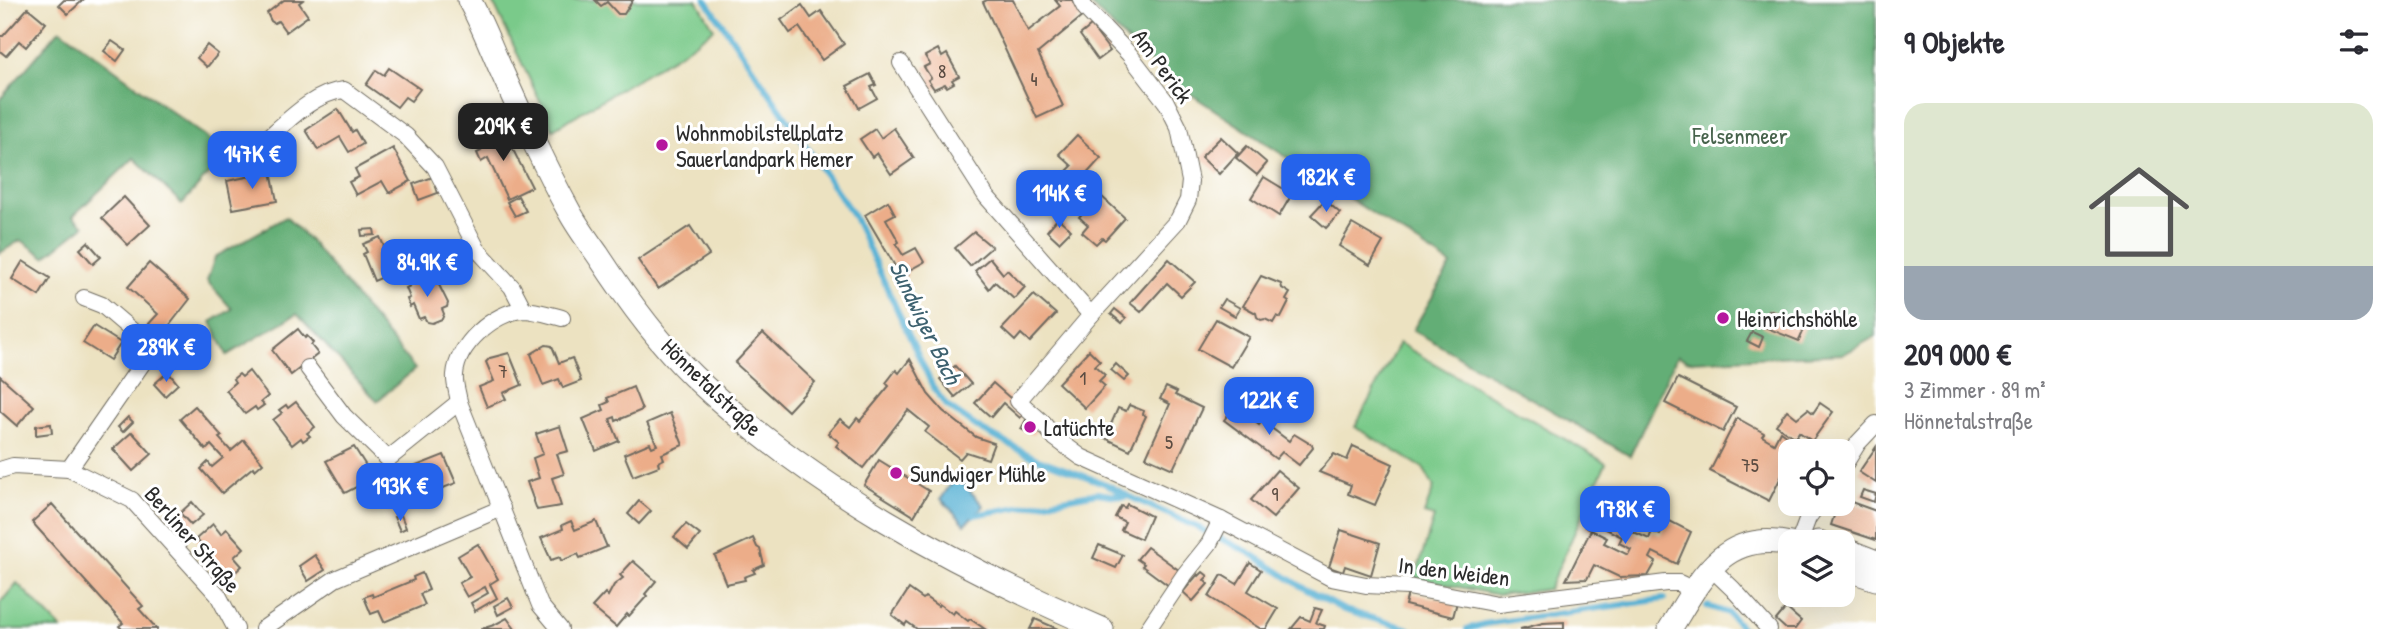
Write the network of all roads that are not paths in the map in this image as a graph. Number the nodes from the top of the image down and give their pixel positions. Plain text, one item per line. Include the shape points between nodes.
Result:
1 (469, 0) edge
2 (1081, 0) edge
3 (901, 63) dead end
4 (261, 144) dead end
5 (84, 298) dead end
6 (524, 310) junction
7 (1091, 315) junction
8 (562, 318) dead end
9 (308, 368) dead end
10 (1018, 401) joint
11 (459, 402) junction
12 (1876, 424) edge
13 (1855, 448) edge
14 (69, 469) junction
15 (0, 470) edge
16 (502, 508) junction
17 (1220, 523) junction
18 (1778, 542) edge
19 (1855, 554) edge
20 (1876, 562) edge
21 (1710, 567) junction
22 (1855, 572) edge
23 (1876, 579) edge
24 (1694, 590) junction
25 (236, 629) edge
26 (263, 629) edge
27 (560, 629) edge
28 (1102, 629) edge
29 (1148, 629) edge
30 (1670, 629) edge
31 (1769, 629) edge

1 - 28 main road, Hönnetalstraße via 570,213 612,278 692,375 751,429 912,536
2 - 7 street, Am Perick via 1166,102 1179,128 1190,181 1188,200 1178,220
3 - 7 street via 986,196
4 - 6 street via 312,102 344,90 406,136 435,167 477,249 512,287
5 - 14 street via 102,305 144,340 146,358
6 - 8 street
6 - 11 street via 501,315 483,327 461,356 455,375
7 - 10 street, Am Perick
9 - 11 street via 344,416 388,460
10 - 17 street, In den Weiden via 1081,457
11 - 16 street
12 - 13 street
14 - 15 street, Berliner Straße via 13,466
14 - 25 street, Berliner Straße via 132,499 218,595
16 - 26 street via 335,579
16 - 27 street via 540,605
17 - 24 street, In den Weiden via 1331,578 1498,604 1666,583
17 - 29 street
18 - 21 main road via 1748,542
19 - 20 main road
21 - 24 main road
21 - 31 street
22 - 23 main road
24 - 30 main road

